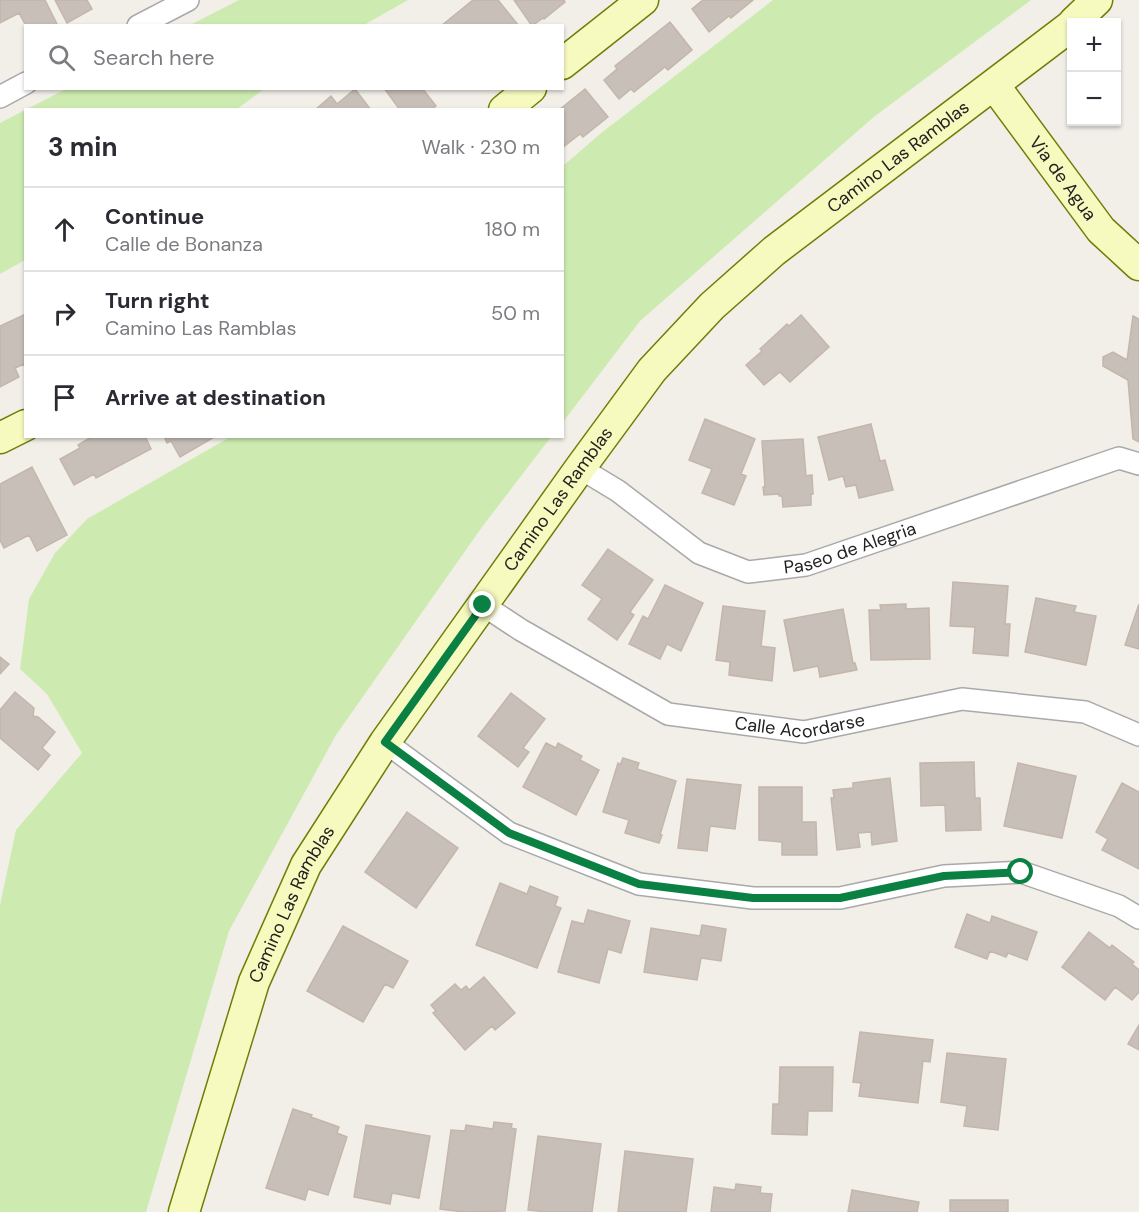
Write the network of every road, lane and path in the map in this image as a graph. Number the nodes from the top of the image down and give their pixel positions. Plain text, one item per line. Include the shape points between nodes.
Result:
1 (188, 0) edge
2 (643, 0) edge
3 (1097, 0) edge
4 (1079, 18) edge
5 (142, 24) edge
6 (1067, 29) edge
7 (564, 62) edge
8 (24, 84) edge
9 (994, 85) junction
10 (529, 90) edge
11 (0, 97) edge
12 (506, 108) edge
13 (1139, 265) edge
14 (24, 426) edge
15 (0, 438) edge
16 (1139, 464) edge
17 (580, 468) junction
18 (483, 605) junction
19 (1139, 735) edge
20 (385, 742) junction
21 (1139, 918) edge
22 (184, 1212) edge

1 - 5 street
2 - 7 main road
3 - 4 main road, Camino Las Ramblas
6 - 9 main road, Camino Las Ramblas
8 - 11 street
9 - 13 main road, Via de Agua via 1101,230
9 - 17 main road, Camino Las Ramblas via 836,202 712,306 652,370
10 - 12 main road
14 - 15 main road
16 - 17 street, Paseo de Alegria via 1119,458 806,565 748,573 699,553 618,491
17 - 18 main road, Camino Las Ramblas
18 - 19 street, Calle Acordarse via 668,714 804,732 962,699 1085,712
18 - 20 main road, Camino Las Ramblas
20 - 21 street via 509,833 639,884 753,898 840,898 944,876 1021,872 1119,906
20 - 22 main road, Camino Las Ramblas via 306,866 254,982

